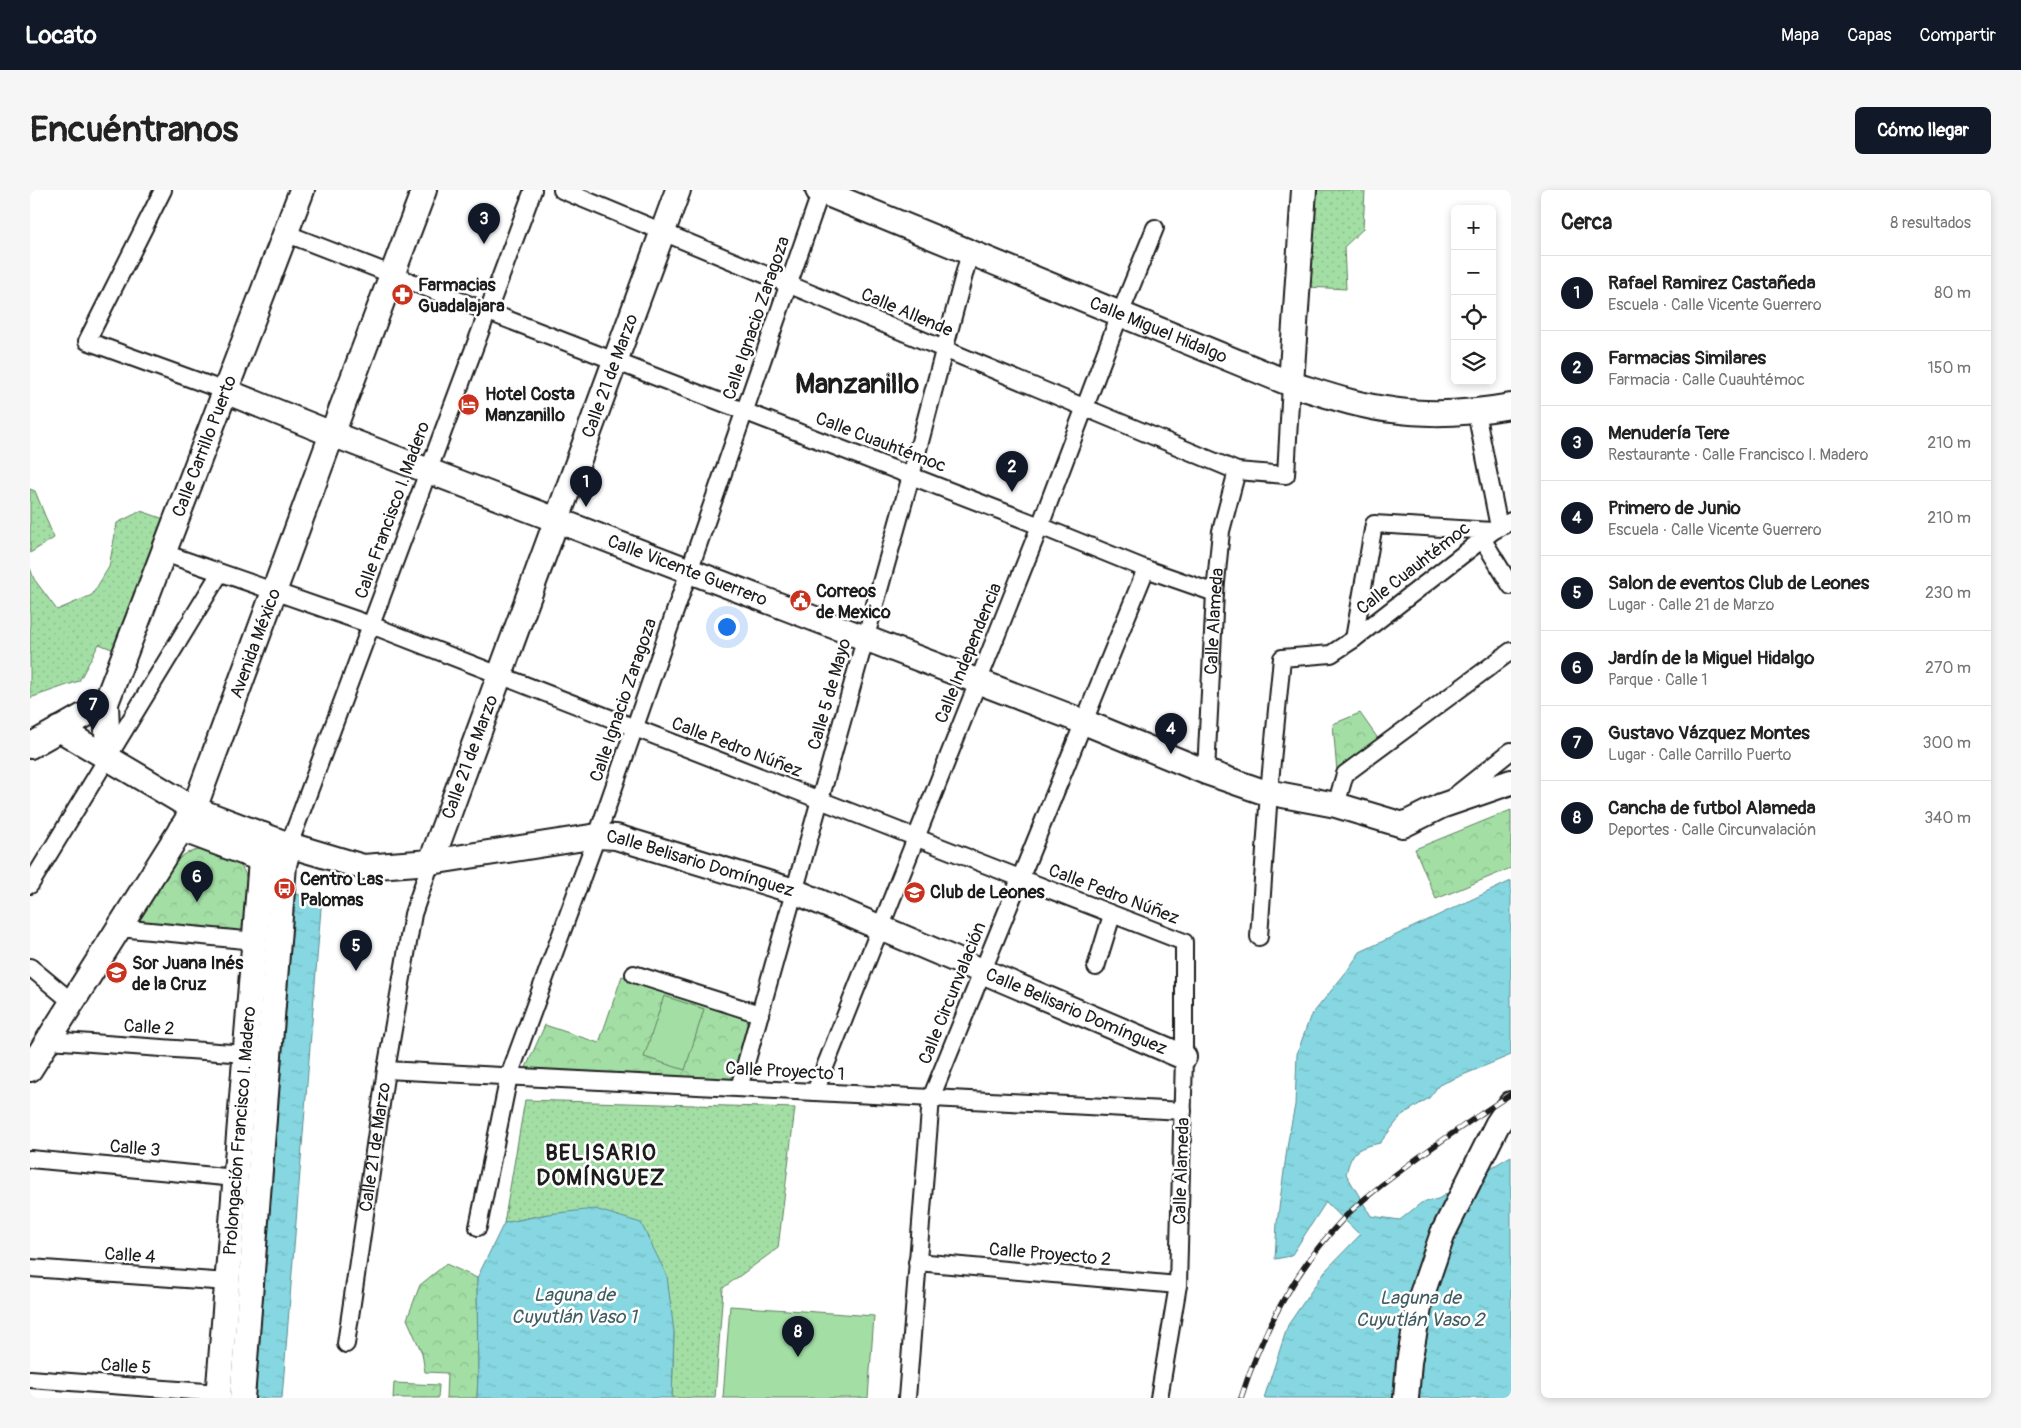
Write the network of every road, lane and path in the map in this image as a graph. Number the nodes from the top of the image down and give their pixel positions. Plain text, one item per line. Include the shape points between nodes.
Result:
1 (163, 190) edge
2 (302, 190) edge
3 (424, 190) edge
4 (533, 190) edge
5 (562, 190) edge
6 (678, 190) edge
7 (1304, 190) edge
8 (820, 191) edge
9 (1155, 228) dead end
10 (662, 231) junction
11 (286, 233) junction
12 (970, 252) junction
13 (392, 274) junction
14 (789, 284) junction
15 (488, 311) junction
16 (1120, 314) junction
17 (945, 349) junction
18 (614, 360) junction
19 (1291, 384) junction
20 (225, 391) junction
21 (1511, 406) edge
22 (1085, 408) junction
23 (745, 411) junction
24 (1476, 412) junction
25 (332, 434) junction
26 (428, 471) junction
27 (1237, 471) junction
28 (911, 476) junction
29 (556, 520) junction
30 (1040, 526) junction
31 (1497, 530) edge
32 (164, 553) junction
33 (1146, 569) junction
34 (689, 571) junction
35 (220, 573) junction
36 (1511, 586) edge
37 (274, 592) junction
38 (1215, 593) junction
39 (371, 625) junction
40 (1356, 631) junction
41 (865, 638) junction
42 (1511, 651) edge
43 (499, 675) junction
44 (978, 681) junction
45 (106, 703) junction
46 (1084, 722) junction
47 (634, 728) junction
48 (59, 729) junction
49 (30, 746) edge
50 (1511, 751) edge
51 (108, 758) junction
52 (1206, 772) junction
53 (1511, 782) edge
54 (1269, 792) junction
55 (820, 800) junction
56 (188, 805) junction
57 (1336, 805) junction
58 (1441, 806) junction
59 (182, 830) junction
60 (596, 836) junction
61 (916, 838) junction
62 (278, 856) junction
63 (431, 862) junction
64 (1020, 878) junction
65 (30, 885) edge
66 (794, 891) junction
67 (1112, 914) junction
68 (120, 928) junction
69 (880, 928) junction
70 (1259, 937) dead end
71 (255, 941) junction
72 (1184, 942) joint
73 (30, 967) edge
74 (1096, 967) dead end
75 (982, 971) junction
76 (634, 974) dead end
77 (68, 1000) junction
78 (760, 1014) junction
79 (39, 1044) edge
80 (246, 1054) junction
81 (1184, 1057) junction
82 (30, 1069) edge
83 (386, 1070) junction
84 (508, 1076) junction
85 (739, 1088) junction
86 (815, 1092) junction
87 (931, 1098) junction
88 (1511, 1104) edge
89 (1183, 1111) junction
90 (30, 1159) edge
91 (236, 1178) junction
92 (478, 1227) dead end
93 (231, 1241) junction
94 (254, 1246) junction
95 (918, 1262) junction
96 (30, 1268) edge
97 (228, 1282) junction
98 (1178, 1285) junction
99 (346, 1344) dead end
100 (30, 1379) edge
101 (219, 1396) edge
102 (242, 1398) edge
103 (907, 1398) edge
104 (1159, 1398) edge
105 (1406, 1398) edge

1 - 20 street via 87,341
2 - 11 street, Calle Carrillo Puerto
3 - 13 street, Avenida México
4 - 15 street, Calle Francisco I. Madero
5 - 10 street, Calle Allende
6 - 10 street, Calle 21 de Marzo
7 - 19 street
8 - 12 street, Calle Miguel Hidalgo
8 - 14 street, Calle Ignacio Zaragoza
9 - 16 street, Calle Independencia
10 - 14 street, Calle Allende
10 - 18 street, Calle 21 de Marzo
11 - 13 street, Calle Cuauhtémoc
11 - 20 street, Calle Carrillo Puerto
12 - 16 street, Calle Miguel Hidalgo
12 - 17 street, Calle 5 de Mayo
13 - 15 street, Calle Cuauhtémoc
13 - 25 street, Avenida México
14 - 17 street, Calle Allende
14 - 23 street, Calle Ignacio Zaragoza
15 - 18 street, Calle Cuauhtémoc
15 - 26 street, Calle Francisco I. Madero
16 - 19 street, Calle Miguel Hidalgo
16 - 22 street, Calle Independencia
17 - 22 street, Calle Allende
17 - 28 street, Calle 5 de Mayo
18 - 23 street, Calle Cuauhtémoc
18 - 29 street, Calle 21 de Marzo
19 - 24 street, Calle Miguel Hidalgo via 1343,400 1392,410
19 - 27 street, Calle Allende via 1286,475
20 - 25 street, Calle Vicente Guerrero
20 - 32 street, Calle Carrillo Puerto
21 - 24 street, Calle Miguel Hidalgo
22 - 27 street, Calle Allende
22 - 30 street, Calle Independencia
23 - 28 street, Calle Cuauhtémoc
23 - 34 street, Calle Ignacio Zaragoza
24 - 31 street
25 - 26 street, Calle Vicente Guerrero
25 - 37 street, Avenida México
26 - 29 street, Calle Vicente Guerrero
26 - 39 street, Calle Francisco I. Madero
27 - 38 street, Calle Alameda via 1221,531
28 - 30 street, Calle Cuauhtémoc
28 - 41 street, Calle 5 de Mayo
29 - 34 street, Calle Vicente Guerrero
29 - 43 street, Calle 21 de Marzo
30 - 33 street, Calle Cuauhtémoc
30 - 44 street, Calle Independencia
31 - 36 street
31 - 40 street, Calle Cuauhtémoc
31 - 40 street via 1374,524
32 - 35 street, Calle Pedro Núñez
32 - 45 street, Calle Carrillo Puerto
33 - 38 street, Calle Cuauhtémoc
33 - 46 street, Calle Circunvalación
34 - 41 street, Calle Vicente Guerrero
34 - 47 street, Calle Ignacio Zaragoza
35 - 37 street, Calle Pedro Núñez
35 - 51 street
37 - 39 street, Calle Pedro Núñez
37 - 56 street, Avenida México
38 - 52 street, Calle Alameda
39 - 43 street, Calle Pedro Núñez
39 - 62 street, Calle Francisco I. Madero
40 - 54 street, Calle Cuauhtémoc via 1331,654 1282,658
41 - 44 street, Calle Vicente Guerrero
41 - 55 street, Calle 5 de Mayo
42 - 57 street via 1345,774
43 - 47 street, Calle Pedro Núñez
43 - 63 street, Calle 21 de Marzo
44 - 46 street, Calle Vicente Guerrero
44 - 61 street, Calle Independencia
45 - 48 street
45 - 51 street, Calle Carrillo Puerto
46 - 52 street, Calle Vicente Guerrero
46 - 64 street, Calle Circunvalación
47 - 55 street, Calle Pedro Núñez
47 - 60 street, Calle Ignacio Zaragoza
48 - 49 street
48 - 51 street
50 - 58 street
51 - 56 street
51 - 65 street
52 - 54 street, Calle Vicente Guerrero
53 - 58 street, Calle Vicente Guerrero
54 - 57 street, Calle Vicente Guerrero
54 - 70 street
55 - 61 street, Calle Pedro Núñez
55 - 66 street, Calle 5 de Mayo
56 - 59 street, Avenida México
56 - 62 street, Prolongación Francisco I. Madero via 263,835
56 - 77 street, Avenida México
57 - 58 street, Calle Vicente Guerrero via 1403,825
59 - 62 street
59 - 68 street, Avenida México
60 - 63 street, Calle Belisario Domínguez
60 - 66 street, Calle Belisario Domínguez via 616,837
60 - 84 street, Calle Ignacio Zaragoza
61 - 64 street, Calle Pedro Núñez
61 - 69 street, Calle Independencia
62 - 63 street, Calle Belisario Domínguez via 328,857 363,867
62 - 71 street, Prolongación Francisco I. Madero
62 - 94 street, Prolongación Francisco I. Madero
63 - 83 street, Calle 21 de Marzo via 412,914
64 - 67 street, Calle Pedro Núñez
64 - 75 street, Calle Circunvalación
66 - 69 street, Calle Belisario Domínguez
66 - 78 street, Calle 5 de Mayo
67 - 72 street, Calle Pedro Núñez
67 - 74 street
68 - 71 street
68 - 77 street, Avenida México
69 - 75 street, Calle Belisario Domínguez
69 - 86 street, Calle Independencia
71 - 80 street, Prolongación Francisco I. Madero
72 - 81 street, Calle Alameda
73 - 77 street
75 - 81 street, Calle Belisario Domínguez
75 - 87 street, Calle Circunvalación
76 - 78 street
77 - 79 street, Avenida México
78 - 85 street, Calle 5 de Mayo
79 - 80 street, Calle 2
79 - 82 street, Avenida México
80 - 91 street, Prolongación Francisco I. Madero
81 - 89 street, Calle Alameda
83 - 84 street, Calle Proyecto 1
83 - 99 street, Calle 21 de Marzo
84 - 85 street, Calle Proyecto 1
84 - 92 street, Calle Ignacio Zaragoza
85 - 86 street, Calle Proyecto 1
86 - 87 street, Calle Proyecto 1
87 - 89 street, Calle Proyecto 1
87 - 95 street, Calle Circunvalación
88 - 105 street via 1497,1125 1443,1233 1421,1296
89 - 98 street, Calle Alameda
90 - 91 street, Calle 3
91 - 93 street, Prolongación Francisco I. Madero
93 - 94 street
93 - 97 street, Prolongación Francisco I. Madero
94 - 102 street, Prolongación Francisco I. Madero
95 - 98 street, Calle Proyecto 2
95 - 103 street, Calle Circunvalación
96 - 97 street, Calle 4
97 - 101 street, Prolongación Francisco I. Madero
98 - 104 street, Calle Alameda
100 - 101 street, Calle 5

